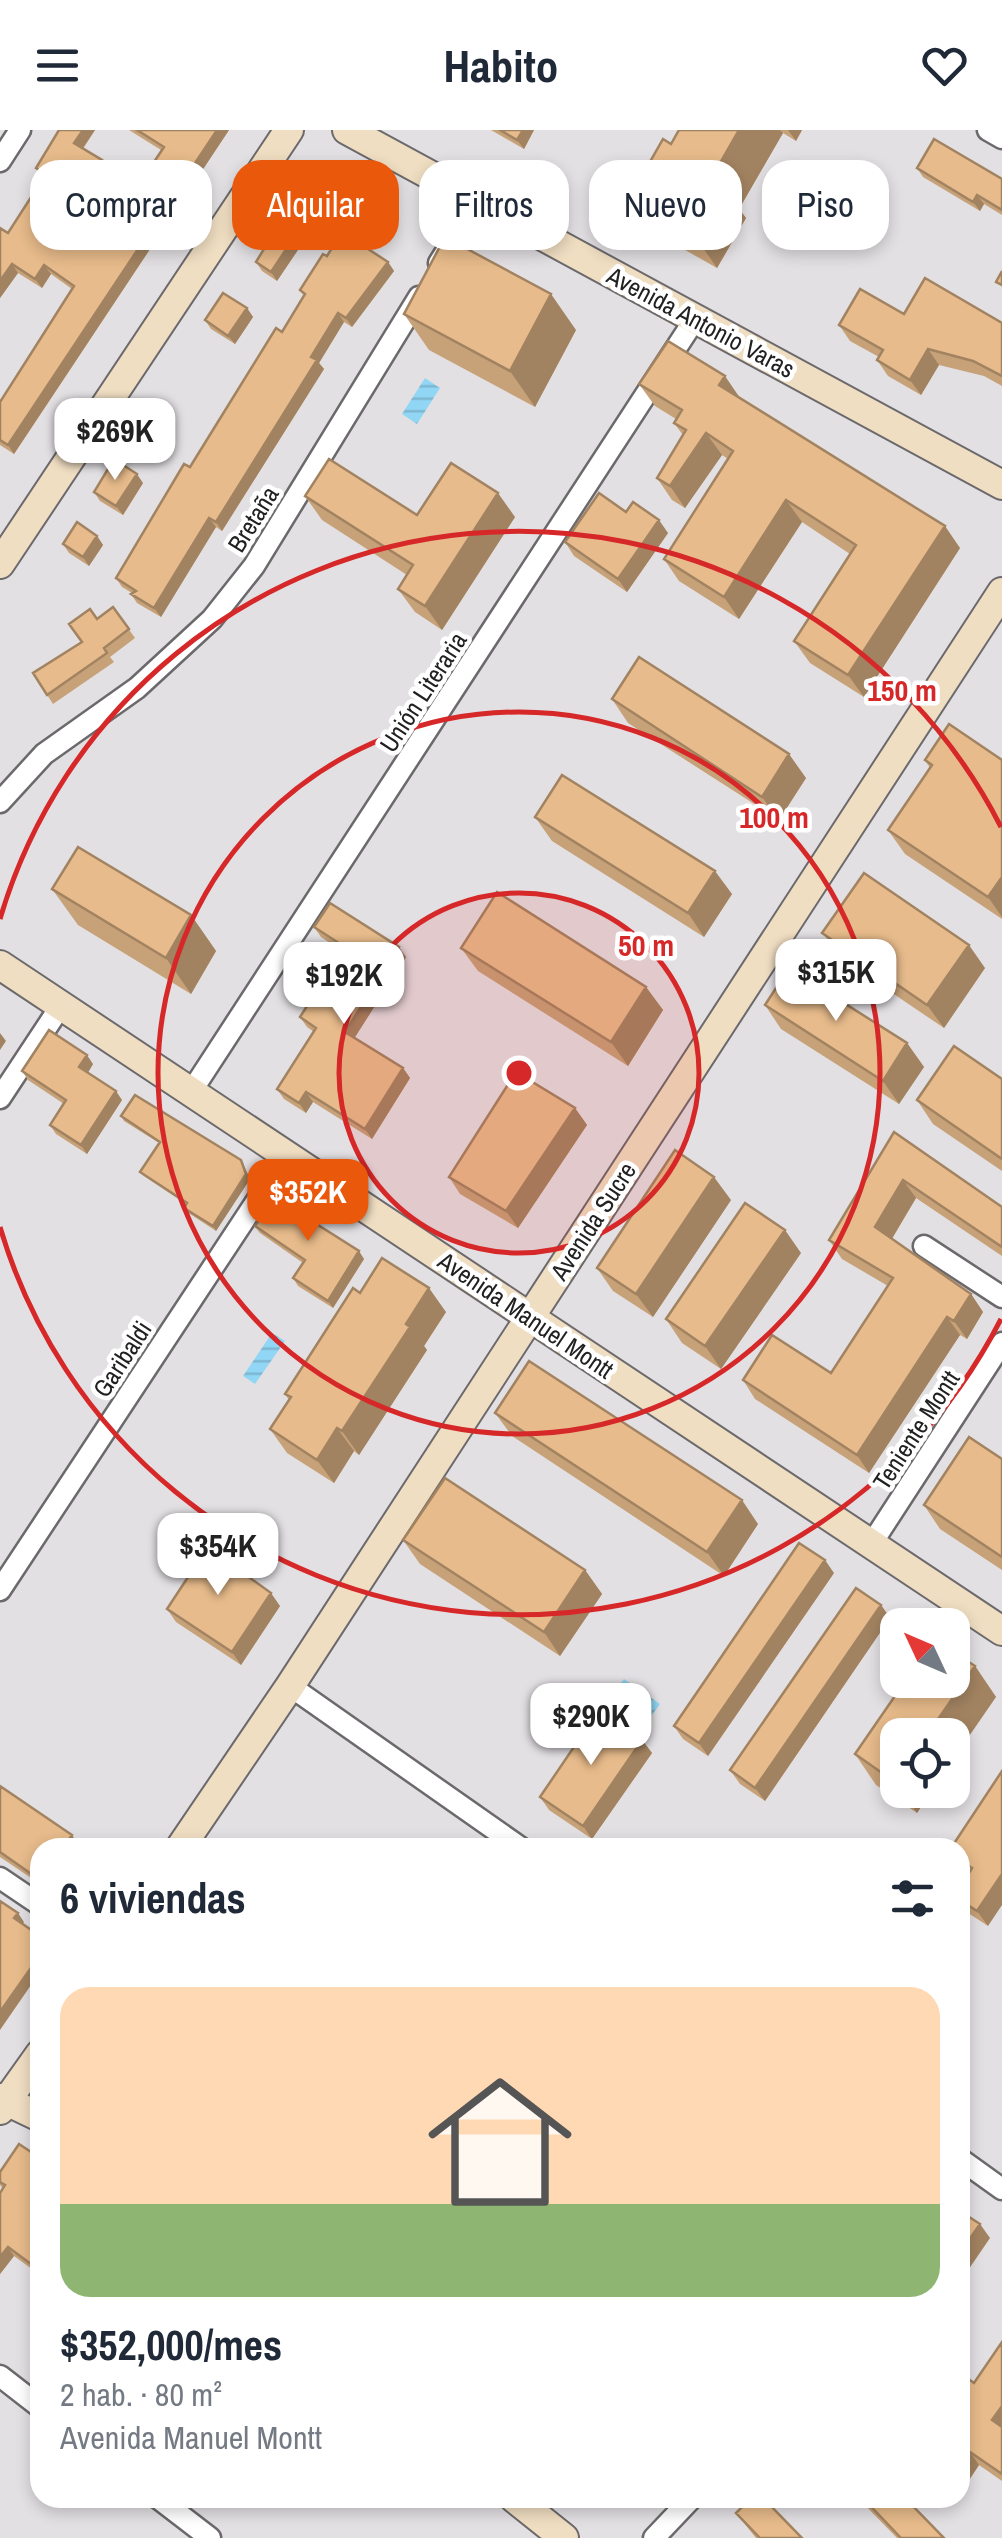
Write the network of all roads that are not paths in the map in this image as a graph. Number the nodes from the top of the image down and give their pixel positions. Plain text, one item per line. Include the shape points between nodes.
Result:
1 (20, 130) edge
2 (289, 130) edge
3 (346, 130) edge
4 (988, 130) edge
5 (1002, 138) edge
6 (0, 161) edge
7 (419, 169) edge
8 (448, 250) edge
9 (568, 250) edge
10 (695, 319) junction
11 (1002, 485) edge
12 (0, 564) edge
13 (1002, 592) edge
14 (0, 802) edge
15 (0, 966) edge
16 (60, 1007) junction
17 (191, 1092) junction
18 (0, 1098) edge
19 (287, 1155) junction
20 (924, 1246) dead end
21 (1002, 1296) edge
22 (530, 1318) junction
23 (1002, 1344) edge
24 (872, 1543) junction
25 (0, 1590) edge
26 (1002, 1631) edge
27 (290, 1686) junction
28 (195, 1838) edge
29 (507, 1838) edge
30 (0, 1878) edge
31 (30, 1898) edge
32 (30, 2067) edge
33 (2, 2103) edge
34 (30, 2113) edge
35 (970, 2166) edge
36 (1001, 2187) edge
37 (0, 2376) edge
38 (30, 2399) edge
39 (171, 2508) edge
40 (526, 2508) edge
41 (682, 2508) edge
42 (210, 2538) edge
43 (564, 2538) edge
44 (654, 2538) edge

1 - 6 street
2 - 12 main road
3 - 7 main road, Avenida Antonio Varas
4 - 5 street
8 - 14 street, Bretaña via 254,566 212,618 136,688 44,754
9 - 10 main road, Avenida Antonio Varas
10 - 11 main road, Avenida Antonio Varas
10 - 17 street, Unión Literaria
13 - 22 main road, Avenida Sucre
15 - 16 main road, Avenida Manuel Montt
16 - 17 main road, Avenida Manuel Montt
16 - 18 street
17 - 19 main road, Avenida Manuel Montt
19 - 22 main road, Avenida Manuel Montt
19 - 25 street, Garibaldi
20 - 21 street
22 - 24 main road, Avenida Manuel Montt
22 - 27 main road, Avenida Sucre
23 - 24 street, Teniente Montt
24 - 26 main road, Avenida Manuel Montt
27 - 28 main road, Avenida Sucre
27 - 29 street
30 - 31 street
32 - 33 main road
33 - 34 main road
35 - 36 street
37 - 38 street
39 - 42 street
40 - 43 main road
41 - 44 street

